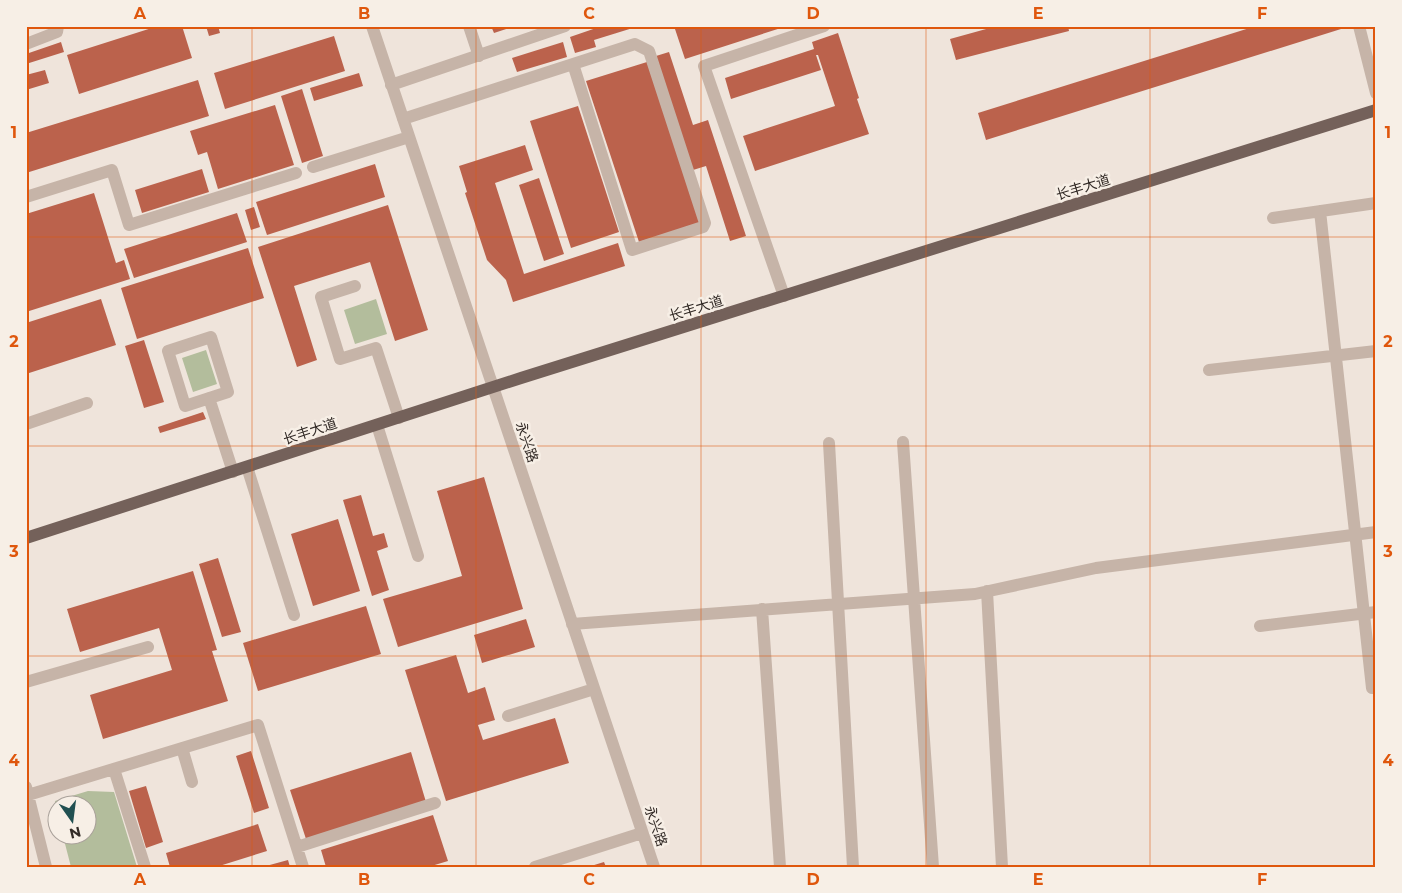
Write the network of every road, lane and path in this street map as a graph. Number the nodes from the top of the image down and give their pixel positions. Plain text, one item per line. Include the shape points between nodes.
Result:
1 (58, 26) edge
2 (372, 26) edge
3 (469, 26) edge
4 (565, 26) edge
5 (824, 26) edge
6 (1359, 26) edge
7 (26, 44) edge
8 (479, 56) junction
9 (573, 64) junction
10 (392, 85) junction
11 (1376, 93) edge
12 (1376, 110) edge
13 (403, 119) junction
14 (409, 137) junction
15 (313, 167) dead end
16 (296, 173) dead end
17 (26, 197) edge
18 (1376, 203) edge
19 (1320, 211) junction
20 (1273, 218) dead end
21 (355, 286) dead end
22 (784, 296) junction
23 (1376, 351) edge
24 (1336, 355) junction
25 (1209, 370) dead end
26 (493, 387) junction
27 (209, 398) junction
28 (87, 403) dead end
29 (399, 418) junction
30 (26, 424) edge
31 (377, 425) junction
32 (903, 442) dead end
33 (829, 443) dead end
34 (247, 467) junction
35 (233, 472) junction
36 (1376, 532) edge
37 (1355, 535) junction
38 (26, 538) edge
39 (418, 556) dead end
40 (987, 591) junction
41 (914, 598) junction
42 (838, 603) junction
43 (762, 609) junction
44 (1370, 613) edge
45 (294, 615) dead end
46 (572, 624) junction
47 (1260, 626) dead end
48 (148, 647) dead end
49 (26, 682) edge
50 (1372, 688) dead end
51 (594, 690) junction
52 (508, 716) dead end
53 (182, 748) junction
54 (114, 769) junction
55 (192, 782) dead end
56 (27, 791) edge
57 (434, 803) dead end
58 (642, 833) junction
59 (296, 847) junction
60 (46, 867) edge
61 (145, 867) edge
62 (303, 867) edge
63 (535, 867) edge
64 (654, 867) edge
65 (780, 867) edge
66 (853, 867) edge
67 (933, 867) edge
68 (1002, 867) edge

1 - 7 street via 58,32
2 - 10 street, 永兴路
3 - 8 street
4 - 8 street
5 - 22 street via 704,66
6 - 11 street
8 - 10 street
9 - 9 street via 636,44 650,51 706,223 702,227 632,250
9 - 13 street
10 - 13 street, 永兴路
12 - 22 main road, 长丰大道
13 - 14 street, 永兴路
14 - 15 street
14 - 26 street, 永兴路
16 - 17 street via 129,225 112,170
18 - 19 street
19 - 20 street
19 - 24 street
21 - 29 street via 321,297 340,359 376,348
22 - 26 main road, 长丰大道
23 - 24 street
24 - 25 street
24 - 37 street
26 - 29 main road, 长丰大道
26 - 46 street, 永兴路
27 - 27 street via 185,406 168,351 211,337 228,392
27 - 35 street
28 - 30 street
29 - 31 main road, 长丰大道
31 - 34 main road, 长丰大道
31 - 39 street
32 - 41 street
33 - 42 street
34 - 35 main road, 长丰大道
34 - 45 street
35 - 38 main road, 长丰大道
36 - 37 street
37 - 40 street via 1096,568
37 - 44 street
40 - 41 street
40 - 68 street
41 - 42 street
41 - 67 street
42 - 43 street
42 - 66 street
43 - 46 street
43 - 65 street
44 - 47 street
44 - 50 street
46 - 51 street, 永兴路
48 - 49 street
51 - 52 street
51 - 58 street, 永兴路
53 - 54 street
53 - 55 street
53 - 59 street via 258,725
54 - 56 street
54 - 61 street
56 - 60 street
57 - 59 street
58 - 63 street
58 - 64 street, 永兴路
59 - 62 street

